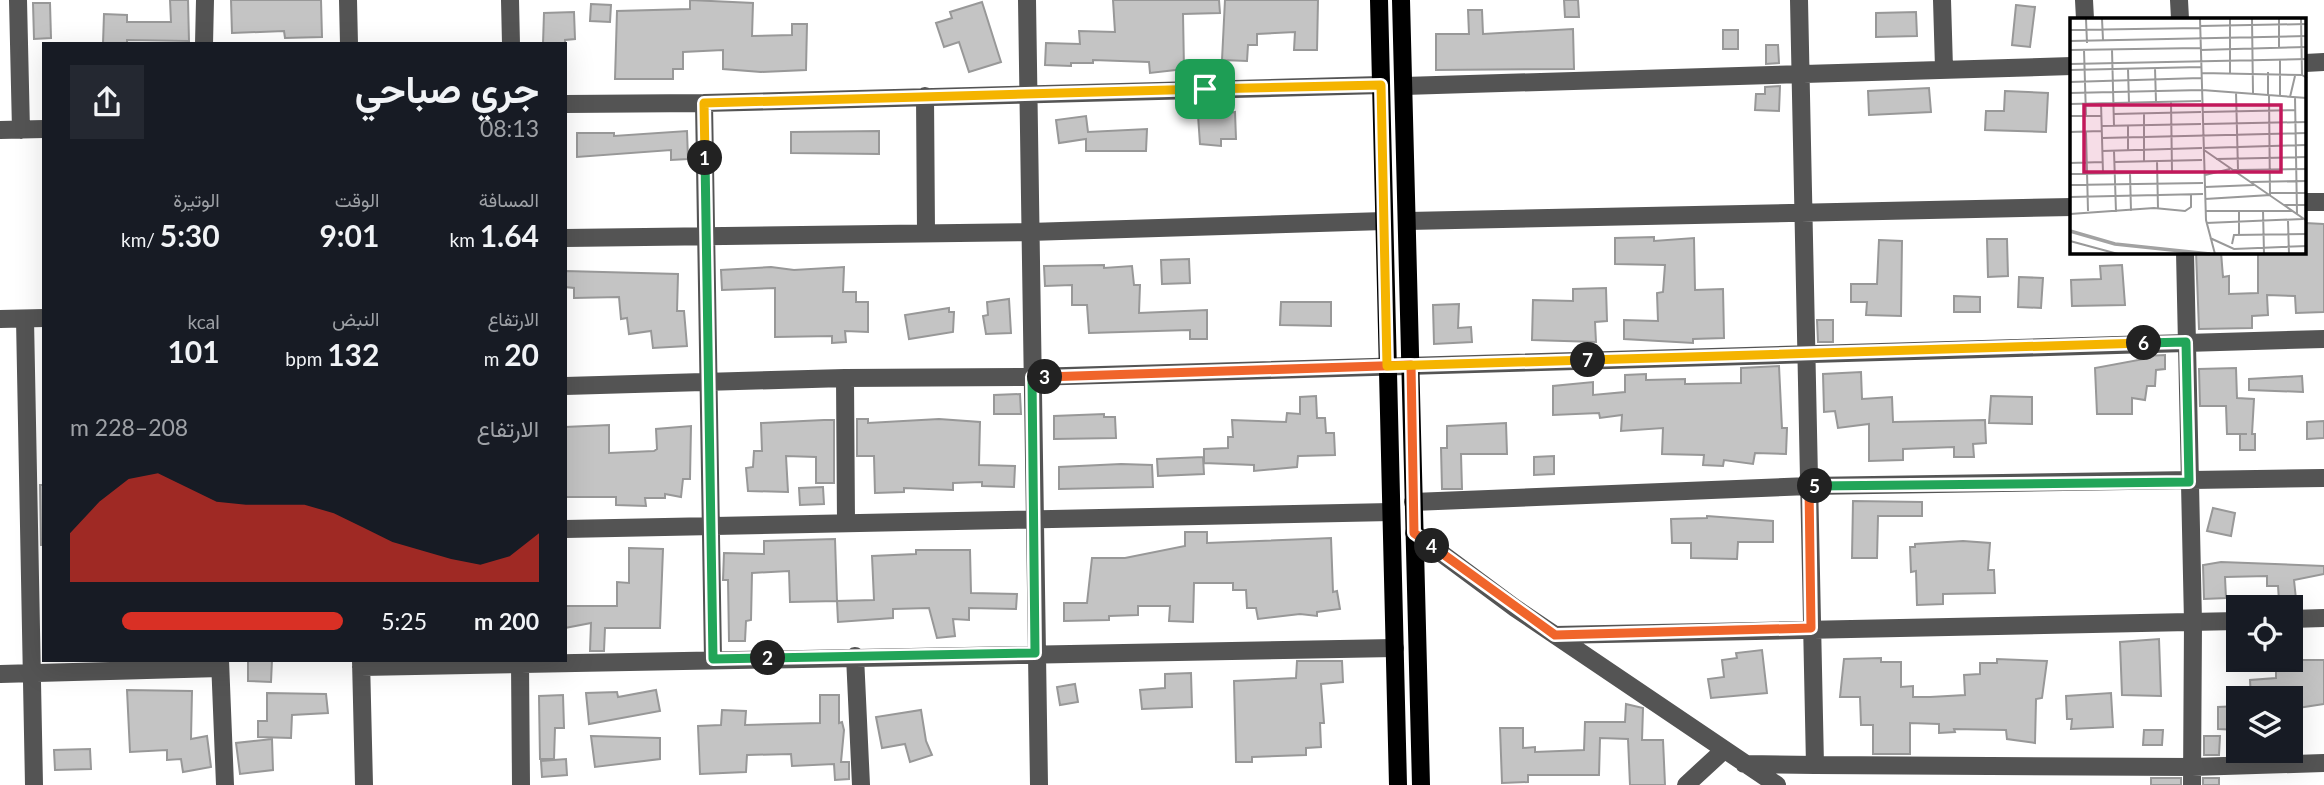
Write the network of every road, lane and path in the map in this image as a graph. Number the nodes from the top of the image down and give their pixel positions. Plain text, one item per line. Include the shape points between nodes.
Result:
1 (18, 0) edge
2 (205, 0) edge
3 (348, 0) edge
4 (510, 0) edge
5 (1027, 0) edge
6 (1379, 0) edge
7 (1401, 0) edge
8 (1799, 0) edge
9 (1942, 0) edge
10 (2084, 0) edge
11 (2179, 0) edge
12 (2085, 18) edge
13 (2180, 18) edge
14 (204, 42) edge
15 (349, 42) edge
16 (512, 42) edge
17 (2324, 62) edge
18 (2306, 63) edge
19 (2070, 66) edge
20 (1944, 68) junction
21 (1801, 73) junction
22 (1381, 85) junction
23 (1404, 86) junction
24 (1028, 93) junction
25 (925, 96) junction
26 (704, 103) junction
27 (567, 104) edge
28 (42, 129) edge
29 (0, 130) edge
30 (20, 130) junction
31 (2306, 202) edge
32 (2324, 202) edge
33 (2070, 207) edge
34 (1805, 214) junction
35 (1384, 221) junction
36 (1408, 221) junction
37 (926, 232) junction
38 (1029, 232) junction
39 (707, 237) junction
40 (567, 238) edge
41 (2185, 254) edge
42 (42, 318) edge
43 (0, 319) edge
44 (25, 319) junction
45 (2324, 339) edge
46 (2186, 342) junction
47 (1807, 353) junction
48 (1411, 365) junction
49 (1387, 366) junction
50 (1032, 377) junction
51 (845, 378) junction
52 (709, 381) junction
53 (567, 386) edge
54 (2324, 478) edge
55 (2189, 482) junction
56 (1809, 486) junction
57 (1413, 502) junction
58 (1391, 512) junction
59 (1034, 519) junction
60 (846, 522) junction
61 (709, 525) junction
62 (567, 529) edge
63 (1414, 533) junction
64 (2324, 618) edge
65 (2303, 619) edge
66 (2226, 621) edge
67 (2193, 622) junction
68 (1811, 628) junction
69 (1555, 635) junction
70 (1395, 648) junction
71 (1035, 653) junction
72 (855, 656) junction
73 (713, 659) junction
74 (361, 663) edge
75 (520, 663) junction
76 (220, 664) edge
77 (33, 673) junction
78 (0, 674) edge
79 (1724, 750) junction
80 (2324, 763) edge
81 (1744, 764) junction
82 (1815, 765) junction
83 (2192, 776) edge
84 (34, 785) edge
85 (225, 785) edge
86 (365, 785) edge
87 (521, 785) edge
88 (861, 785) edge
89 (1039, 785) edge
90 (1398, 785) edge
91 (1421, 785) edge
92 (1686, 785) edge
93 (1777, 785) edge

1 - 30 street
2 - 14 street
3 - 15 street
4 - 16 street
5 - 24 street
6 - 22 main road
7 - 23 main road
8 - 21 street
9 - 20 street
10 - 12 street
11 - 13 street
17 - 18 street
19 - 20 street
20 - 21 street
21 - 23 street
21 - 34 street
22 - 24 street
22 - 35 main road
23 - 36 main road
24 - 25 street
24 - 38 street
25 - 26 street
25 - 37 street
26 - 27 street
26 - 39 street
28 - 30 street
29 - 30 street
31 - 32 street
33 - 34 street
34 - 36 street
34 - 47 street
35 - 38 street
35 - 49 main road
36 - 48 main road
37 - 38 street
37 - 39 street
38 - 50 street
39 - 40 street
39 - 52 street
41 - 46 street
42 - 44 street
43 - 44 street
44 - 77 street
45 - 46 street
46 - 47 street
46 - 55 street
47 - 48 street
47 - 56 street
48 - 49 street
48 - 57 main road
49 - 50 street
49 - 58 main road
50 - 51 street
50 - 59 street
51 - 52 street
51 - 60 street
52 - 53 street
52 - 61 street
54 - 55 street
55 - 56 street
55 - 67 street
56 - 57 street
56 - 68 street
57 - 63 main road
58 - 59 street
58 - 70 main road
59 - 60 street
59 - 71 street
60 - 61 street
61 - 62 street
61 - 73 street
63 - 69 street
63 - 91 main road
64 - 65 street
66 - 67 street
67 - 68 street
67 - 83 street
68 - 69 street
68 - 82 street
69 - 79 street
70 - 71 street
70 - 90 main road
71 - 72 street
71 - 89 street
72 - 73 street
72 - 88 street
73 - 75 street
74 - 75 street
74 - 86 street
75 - 87 street
76 - 77 street
76 - 85 street
77 - 78 street
77 - 84 street
79 - 81 street
79 - 92 street
80 - 83 street
81 - 82 street
81 - 93 street
82 - 83 street

